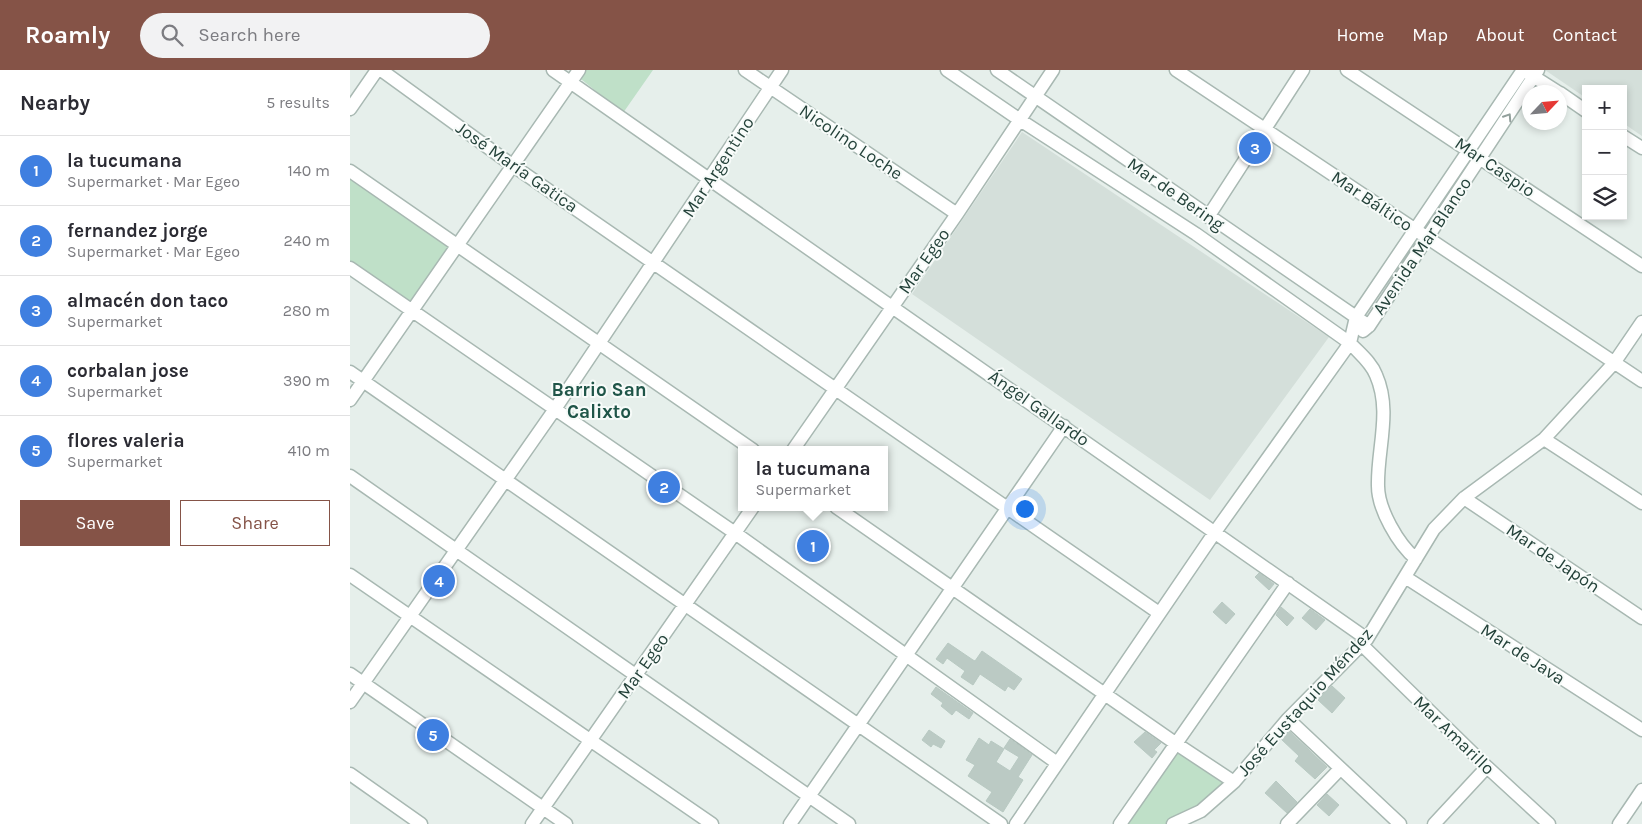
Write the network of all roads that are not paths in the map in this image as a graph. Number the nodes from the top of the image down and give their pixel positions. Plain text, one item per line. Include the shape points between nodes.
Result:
1 (377, 70) edge
2 (382, 70) edge
3 (553, 70) edge
4 (580, 70) edge
5 (744, 70) edge
6 (782, 70) edge
7 (947, 70) edge
8 (997, 70) edge
9 (1053, 70) edge
10 (1176, 70) edge
11 (1303, 70) edge
12 (1347, 70) edge
13 (1530, 72) edge
14 (571, 82) junction
15 (1548, 85) edge
16 (770, 87) junction
17 (1035, 97) junction
18 (1567, 98) edge
19 (1582, 108) edge
20 (350, 109) edge
21 (1020, 120) junction
22 (1265, 128) junction
23 (1627, 139) edge
24 (1642, 148) edge
25 (1468, 149) junction
26 (1481, 158) junction
27 (512, 165) junction
28 (350, 171) edge
29 (710, 179) junction
30 (957, 214) junction
31 (1208, 217) junction
32 (1415, 231) junction
33 (1428, 239) junction
34 (458, 245) junction
35 (654, 263) junction
36 (1642, 266) edge
37 (350, 268) edge
38 (893, 306) junction
39 (412, 311) junction
40 (1356, 317) junction
41 (1642, 322) edge
42 (1370, 326) junction
43 (1350, 343) junction
44 (600, 344) junction
45 (1614, 363) junction
46 (350, 372) edge
47 (363, 381) junction
48 (1642, 381) edge
49 (836, 388) junction
50 (350, 400) edge
51 (555, 409) junction
52 (1064, 426) junction
53 (1544, 439) junction
54 (747, 446) edge
55 (796, 446) edge
56 (350, 476) edge
57 (505, 480) junction
58 (1464, 498) junction
59 (1642, 503) edge
60 (1008, 508) junction
61 (750, 511) edge
62 (842, 511) edge
63 (1216, 532) junction
64 (735, 533) junction
65 (455, 550) junction
66 (1416, 559) junction
67 (350, 575) edge
68 (1404, 577) junction
69 (1288, 582) junction
70 (952, 587) junction
71 (684, 606) junction
72 (1159, 613) junction
73 (409, 617) junction
74 (1642, 618) edge
75 (1364, 641) junction
76 (905, 653) junction
77 (350, 674) edge
78 (636, 675) junction
79 (363, 684) junction
80 (1106, 695) junction
81 (350, 702) edge
82 (1288, 719) junction
83 (857, 725) junction
84 (1642, 730) edge
85 (591, 741) junction
86 (1175, 743) junction
87 (1057, 763) junction
88 (1486, 767) junction
89 (1340, 769) junction
90 (350, 774) edge
91 (1234, 782) junction
92 (1642, 790) edge
93 (809, 796) junction
94 (543, 808) junction
95 (421, 824) edge
96 (532, 824) edge
97 (566, 824) edge
98 (712, 824) edge
99 (790, 824) edge
100 (849, 824) edge
101 (1001, 824) edge
102 (1016, 824) edge
103 (1120, 824) edge
104 (1173, 824) edge
105 (1288, 824) edge
106 (1400, 824) edge
107 (1434, 824) edge
108 (1549, 824) edge
109 (1619, 824) edge

1 - 20 street
2 - 27 street, José María Gatica
3 - 14 street, Ángel Gallardo
4 - 14 street
5 - 16 street, Nicolino Loche
6 - 16 street, Mar Argentino
7 - 21 street
8 - 17 street, Mar de Bering
9 - 17 street, Mar Egeo
10 - 22 street, Mar Báltico
11 - 22 street
12 - 25 street, Mar Caspio
13 - 15 street
13 - 25 street, Avenida Mar Blanco
26 -> 13 street, Avenida Mar Blanco
14 - 27 street
14 - 29 street, Ángel Gallardo
16 - 29 street, Mar Argentino
16 - 30 street, Nicolino Loche
17 - 21 street, Mar Egeo
17 - 31 street, Mar de Bering
18 - 19 street
21 - 30 street, Mar Egeo
21 - 43 street via 1196,234
22 - 31 street
22 - 32 street, Mar Báltico
23 - 24 street
25 - 26 street, Mar Caspio
25 - 32 street, Avenida Mar Blanco
26 - 33 street, Avenida Mar Blanco
26 - 36 street, Mar Caspio
27 - 34 street
27 - 35 street, José María Gatica
28 - 34 street
29 - 35 street, Mar Argentino
29 - 38 street, Ángel Gallardo
30 - 38 street, Mar Egeo
31 - 40 street, Mar de Bering
32 - 33 street, Mar Báltico
32 - 40 street, Avenida Mar Blanco
33 - 42 street, Avenida Mar Blanco
33 - 45 street, Mar Báltico
34 - 39 street
34 - 44 street
35 - 44 street, Mar Argentino
35 - 49 street, José María Gatica
37 - 39 street
38 - 49 street, Mar Egeo
38 - 52 street, Ángel Gallardo
39 - 47 street
39 - 51 street
40 - 42 street, Mar de Bering
40 - 43 street
41 - 45 street, José Eustaquio Méndez
42 - 43 street, Avenida Mar Blanco
43 - 63 street
43 - 66 street via 1370,364 1380,387 1384,419 1377,487 1398,540
44 - 51 street, Mar Argentino
44 - 54 street
45 - 48 street, Mar Báltico
45 - 53 street, José Eustaquio Méndez
46 - 47 street
47 - 50 street
47 - 57 street
49 - 55 street, Mar Egeo
49 - 60 street, José María Gatica
51 - 57 street, Mar Argentino
51 - 64 street
52 - 60 street
52 - 63 street, Ángel Gallardo
53 - 58 street, José Eustaquio Méndez
53 - 59 street
56 - 65 street
57 - 65 street, Mar Argentino
57 - 71 street
58 - 66 street, José Eustaquio Méndez via 1434,528
58 - 74 street, Mar de Japón
60 - 70 street
60 - 72 street, José María Gatica
61 - 64 street, Mar Egeo
62 - 70 street
63 - 69 street, Ángel Gallardo
63 - 72 street
64 - 71 street, Mar Egeo
64 - 76 street
65 - 73 street, Mar Argentino
65 - 78 street
66 - 68 street, José Eustaquio Méndez
67 - 73 street
68 - 75 street, José Eustaquio Méndez
68 - 84 street, Mar de Java
69 - 75 street, Ángel Gallardo
69 - 86 street
70 - 76 street
70 - 80 street
71 - 78 street, Mar Egeo
71 - 83 street
72 - 80 street
73 - 79 street, Mar Argentino
73 - 85 street
75 - 82 street, José Eustaquio Méndez
75 - 88 street, Mar Amarillo
76 - 83 street
76 - 87 street
77 - 79 street
78 - 85 street, Mar Egeo
78 - 93 street
79 - 81 street, Mar Argentino
79 - 94 street
80 - 86 street
80 - 87 street
82 - 89 street
82 - 91 street, José Eustaquio Méndez
83 - 93 street
83 - 101 street
85 - 94 street, Mar Egeo
85 - 98 street
86 - 91 street
86 - 103 street
87 - 102 street
88 - 107 street
88 - 108 street, Mar Amarillo
89 - 105 street
89 - 106 street
90 - 95 street
91 - 104 street, José Eustaquio Méndez via 1201,811
92 - 109 street
93 - 99 street
93 - 100 street
94 - 96 street, Mar Egeo
94 - 97 street

